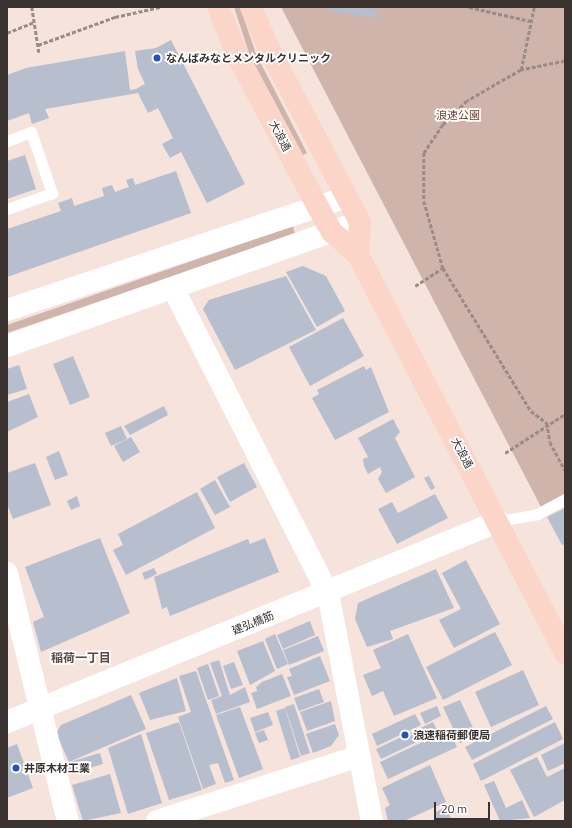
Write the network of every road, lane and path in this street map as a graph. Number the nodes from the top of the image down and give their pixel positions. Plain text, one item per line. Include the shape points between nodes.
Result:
1 (32, 7) edge
2 (160, 7) edge
3 (218, 7) edge
4 (251, 7) edge
5 (469, 7) edge
6 (534, 7) edge
7 (530, 21) junction
8 (34, 22) junction
9 (7, 33) edge
10 (38, 45) junction
11 (39, 52) dead end
12 (565, 61) edge
13 (521, 70) junction
14 (7, 141) edge
15 (346, 197) junction
16 (318, 207) junction
17 (7, 210) edge
18 (360, 222) junction
19 (332, 232) junction
20 (358, 255) junction
21 (443, 268) junction
22 (415, 286) dead end
23 (173, 288) junction
24 (7, 310) edge
25 (7, 346) edge
26 (565, 414) edge
27 (546, 423) junction
28 (505, 453) dead end
29 (565, 470) edge
30 (565, 499) edge
31 (498, 521) junction
32 (7, 573) edge
33 (328, 593) junction
34 (565, 653) edge
35 (42, 710) junction
36 (7, 722) edge
37 (360, 756) junction
38 (68, 821) edge
39 (157, 821) edge
40 (372, 821) edge

1 - 8 path
2 - 10 path via 114,17
3 - 16 main road, 大浪通 via 240,59
4 - 15 main road via 268,47
5 - 7 path
6 - 7 path
7 - 13 path
8 - 9 path
8 - 10 path
10 - 11 path
12 - 13 path
13 - 21 path via 467,101 443,125 424,153 424,201
14 - 17 lane via 31,132 52,193
15 - 16 street
15 - 18 main road
16 - 19 main road, 大浪通
16 - 24 street
18 - 19 street
18 - 20 main road
19 - 20 main road, 大浪通
19 - 23 street
20 - 31 main road, 大浪通
21 - 22 path
21 - 27 path via 531,411
23 - 25 street
23 - 33 street
26 - 27 path
27 - 28 path via 534,437
27 - 29 path via 550,442
30 - 31 lane via 537,514
31 - 33 street, 建弘橋筋
31 - 34 main road, 大浪通
32 - 35 street
33 - 35 street, 建弘橋筋
33 - 37 street
35 - 36 street, 建弘橋筋
35 - 38 street
37 - 39 street
37 - 40 street

